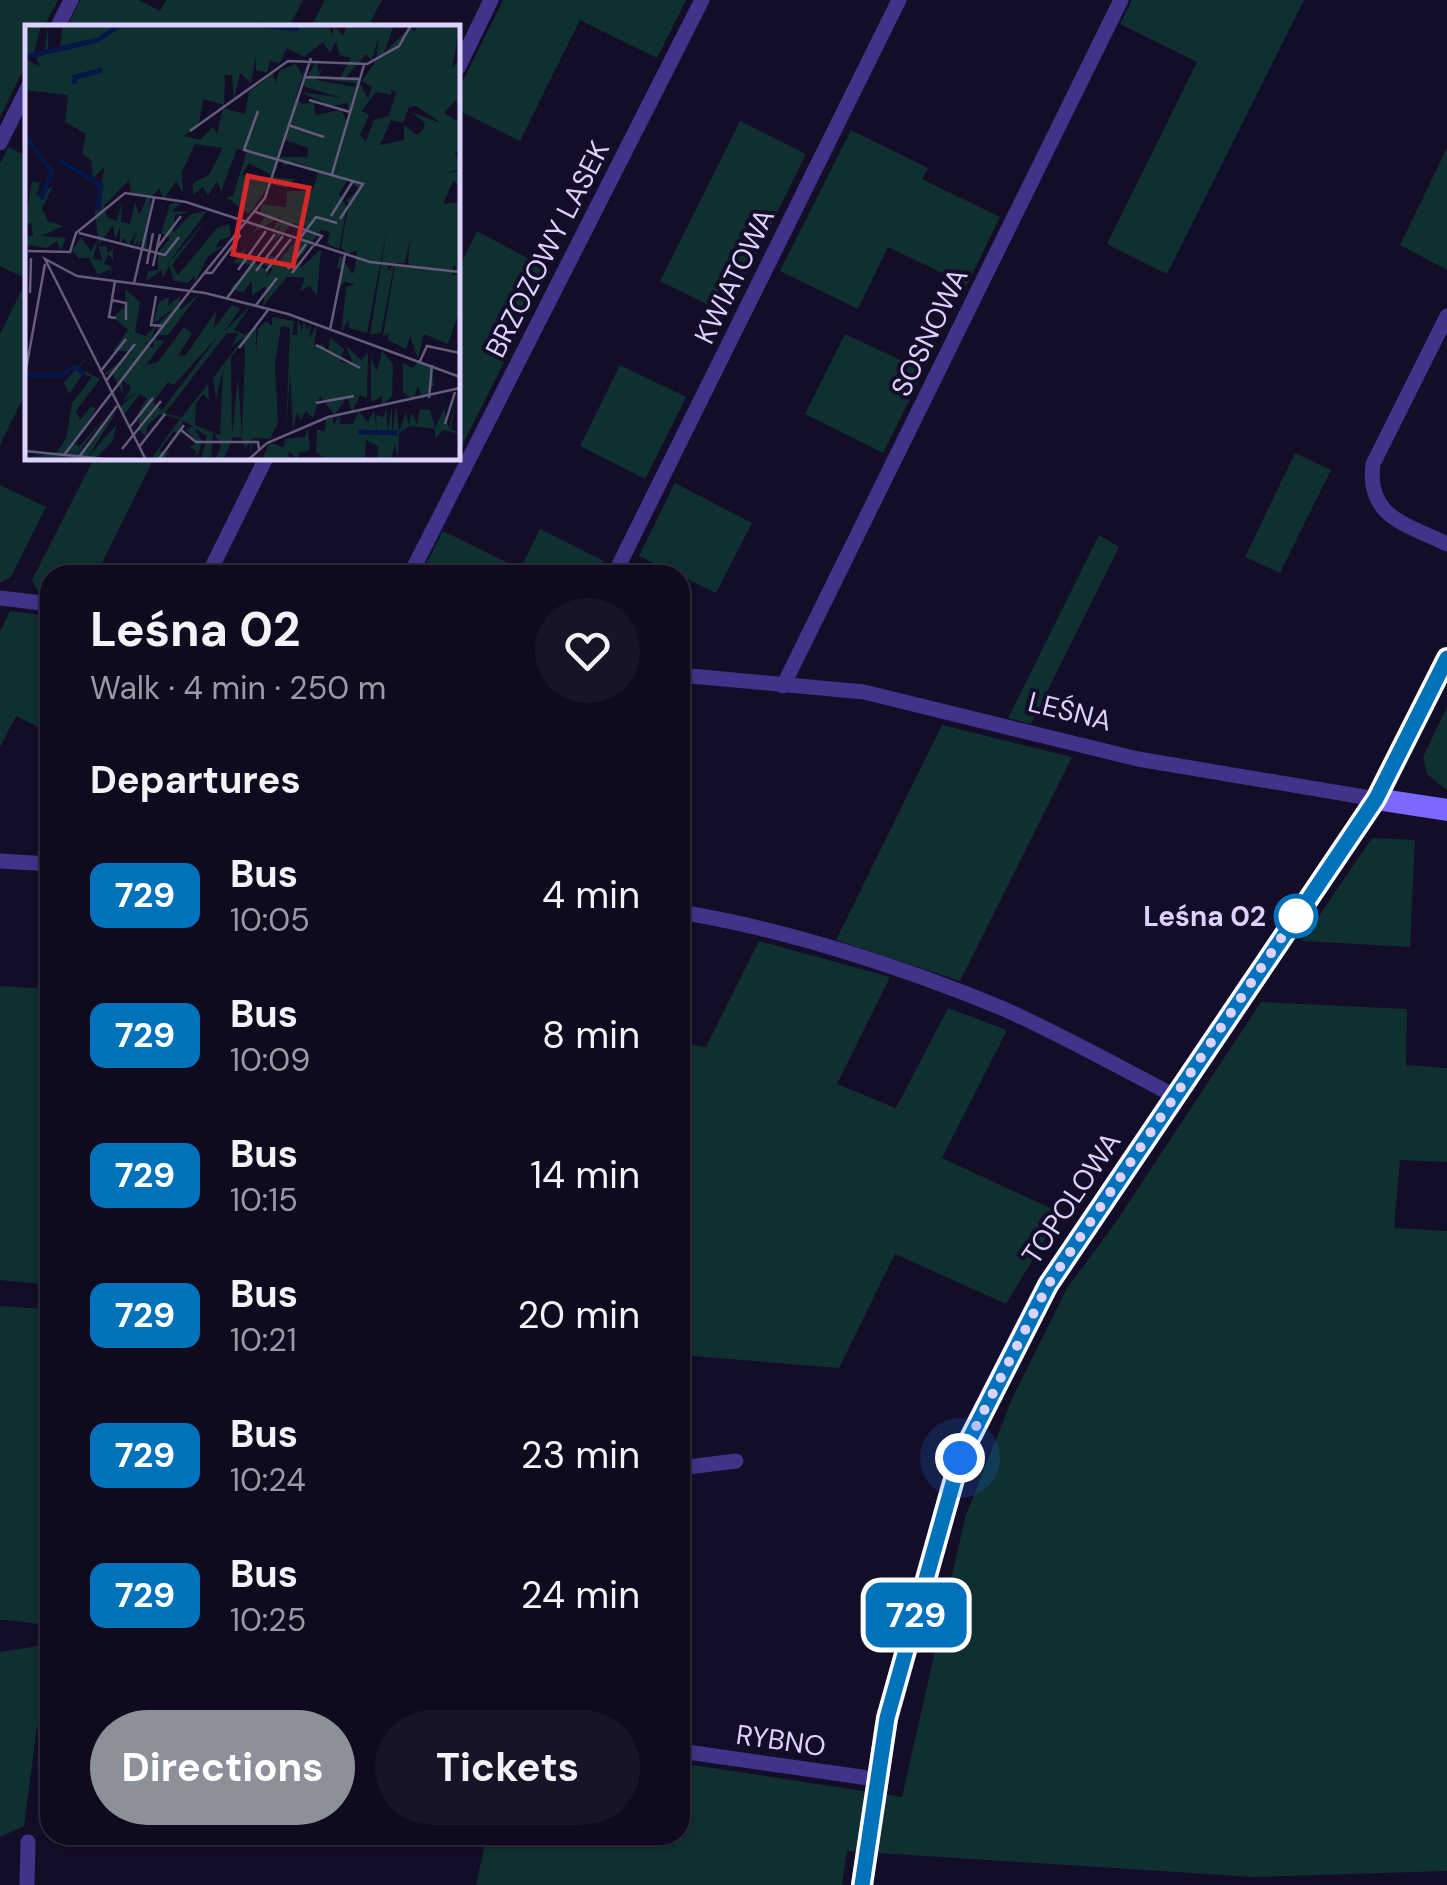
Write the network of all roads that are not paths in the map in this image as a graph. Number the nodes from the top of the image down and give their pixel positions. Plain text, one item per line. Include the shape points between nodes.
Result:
1 (71, 0) edge
2 (491, 0) edge
3 (702, 0) edge
4 (899, 0) edge
5 (1121, 0) edge
6 (58, 25) edge
7 (460, 64) edge
8 (25, 94) edge
9 (0, 143) edge
10 (1447, 316) edge
11 (265, 460) edge
12 (1447, 544) edge
13 (213, 565) edge
14 (415, 565) edge
15 (619, 565) edge
16 (4, 599) edge
17 (40, 603) edge
18 (0, 615) edge
19 (1447, 658) edge
20 (690, 675) edge
21 (782, 686) junction
22 (1376, 799) junction
23 (1447, 810) edge
24 (0, 861) edge
25 (40, 863) edge
26 (690, 914) edge
27 (1176, 1096) junction
28 (736, 1460) dead end
29 (690, 1467) edge
30 (690, 1752) edge
31 (876, 1779) junction
32 (28, 1842) dead end
33 (27, 1885) edge
34 (862, 1885) edge

1 - 6 street
2 - 7 street
3 - 14 street, BRZOZOWY LASEK
4 - 15 street, KWIATOWA
5 - 21 street, SOSNOWA
8 - 9 street
10 - 12 street via 1373,464 1371,483 1386,514
11 - 13 street
16 - 17 street
16 - 18 street
19 - 22 street, TOPOLOWA
20 - 21 street, LEŚNA
21 - 22 street, LEŚNA via 864,692 1138,759
22 - 23 street, LEŚNA
22 - 27 street, TOPOLOWA
24 - 25 street
26 - 27 street via 802,941 959,991
27 - 31 street, TOPOLOWA via 1048,1285 960,1458
28 - 29 street
30 - 31 street, RYBNO
31 - 34 street, TOPOLOWA
32 - 33 street

